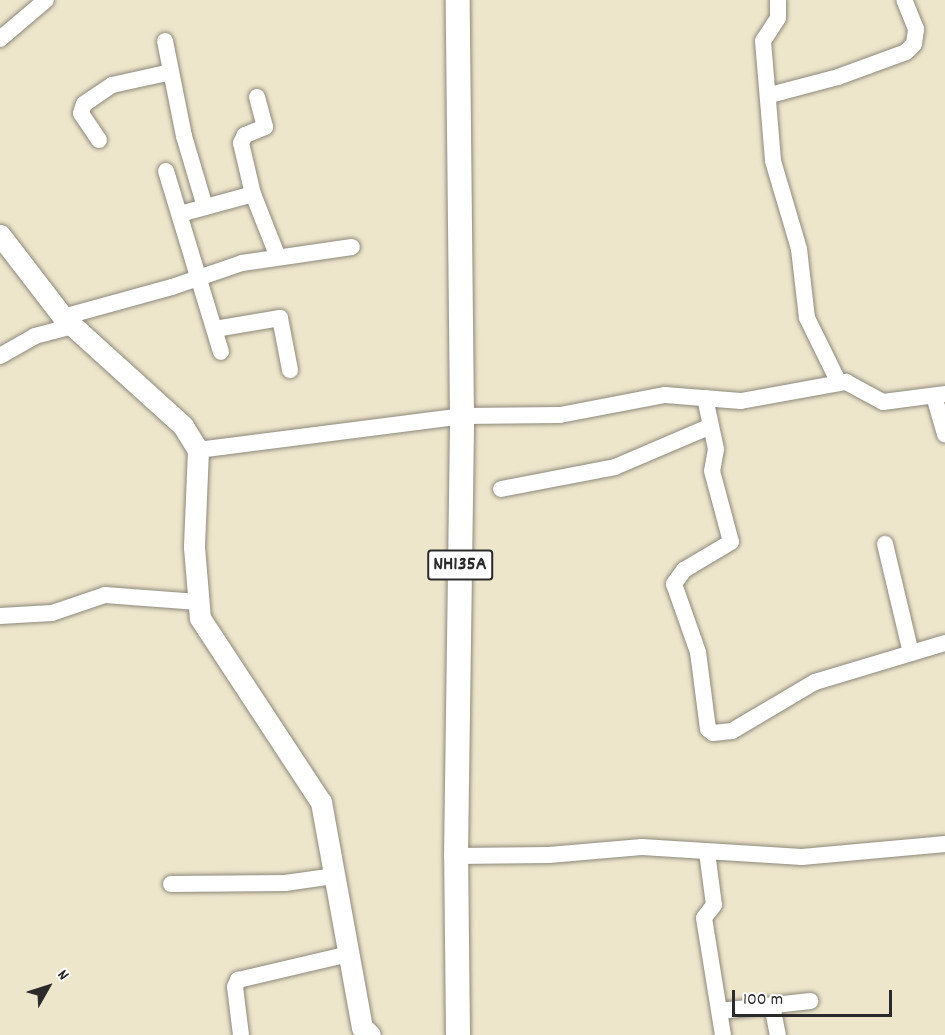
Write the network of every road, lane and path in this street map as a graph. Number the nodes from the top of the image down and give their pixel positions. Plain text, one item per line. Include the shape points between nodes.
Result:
1 (45, 0) edge
2 (458, 0) edge
3 (778, 0) edge
4 (904, 0) edge
5 (0, 39) edge
6 (165, 41) dead end
7 (171, 72) junction
8 (770, 95) junction
9 (257, 97) dead end
10 (99, 140) dead end
11 (166, 171) dead end
12 (253, 194) junction
13 (205, 207) junction
14 (180, 214) junction
15 (0, 235) edge
16 (352, 247) dead end
17 (277, 255) junction
18 (200, 278) junction
19 (67, 321) junction
20 (215, 329) junction
21 (221, 352) dead end
22 (0, 356) edge
23 (290, 370) dead end
24 (839, 383) junction
25 (940, 395) edge
26 (705, 398) junction
27 (462, 416) junction
28 (711, 426) junction
29 (945, 434) edge
30 (198, 450) junction
31 (501, 489) dead end
32 (885, 544) dead end
33 (198, 606) junction
34 (0, 616) edge
35 (945, 643) edge
36 (911, 653) junction
37 (945, 844) edge
38 (707, 852) junction
39 (456, 856) junction
40 (334, 876) junction
41 (171, 884) dead end
42 (349, 954) junction
43 (810, 1001) dead end
44 (772, 1005) junction
45 (720, 1011) junction
46 (241, 1035) edge
47 (370, 1035) edge
48 (458, 1035) edge
49 (723, 1035) edge
50 (778, 1035) edge

1 - 5 street
2 - 27 highway, NH135A
3 - 8 street via 778,18 763,41
4 - 8 street via 916,29 914,44 906,52 838,77
6 - 7 street
7 - 10 street via 112,85 84,104 81,112
7 - 13 street via 184,136
8 - 24 street via 773,161 800,249 807,318
9 - 12 street via 265,127 244,135 241,143
11 - 14 street
12 - 13 street
12 - 17 street
13 - 14 street
14 - 18 street
15 - 19 main road
16 - 17 street
17 - 18 street
18 - 19 street
18 - 20 street
19 - 22 street
19 - 30 main road via 183,426
20 - 21 street
20 - 23 street via 280,318
24 - 25 street via 853,385 883,402
24 - 26 street via 741,401
25 - 29 street
26 - 27 street via 665,395 561,415
26 - 28 street
27 - 30 street
27 - 39 highway, NH135A
28 - 31 street via 615,467
28 - 36 street via 716,448 712,471 731,542 684,570 674,584 698,652 708,729 713,733 732,731 815,682
30 - 33 main road via 194,548
32 - 36 street
33 - 34 street via 112,595 52,613
33 - 40 main road via 321,802
35 - 36 street
37 - 38 street via 812,856
38 - 39 street via 623,847 549,855
38 - 45 street via 714,903 704,918
39 - 48 highway, NH135A
40 - 41 street via 273,884
40 - 42 main road
42 - 46 street via 238,980 235,987
42 - 47 main road via 362,1027
43 - 44 street
44 - 45 street
44 - 50 street
45 - 49 street

